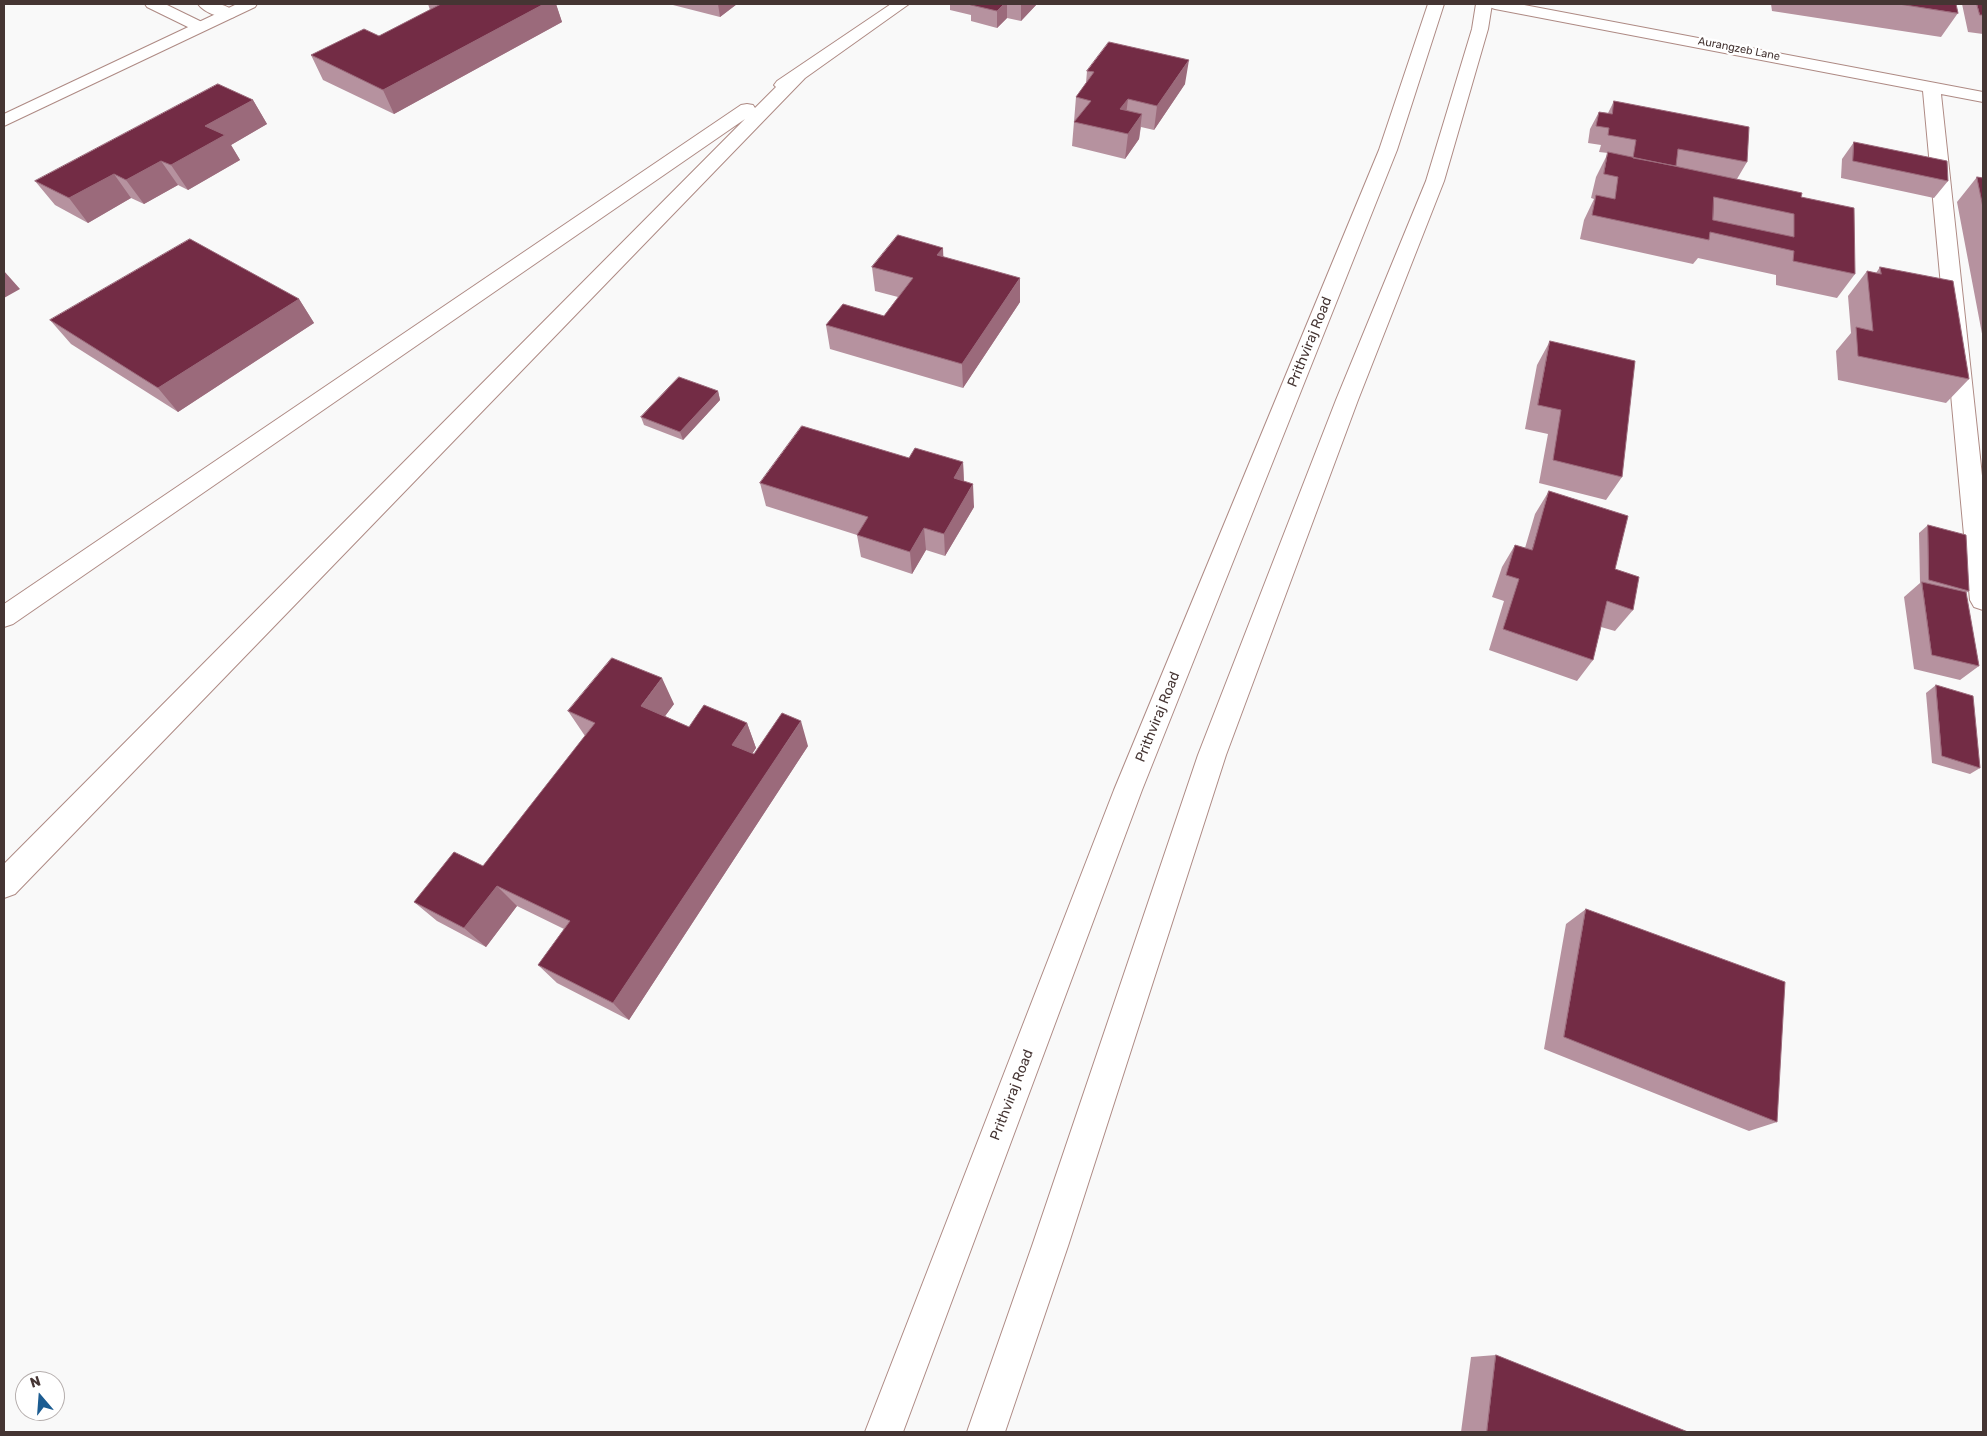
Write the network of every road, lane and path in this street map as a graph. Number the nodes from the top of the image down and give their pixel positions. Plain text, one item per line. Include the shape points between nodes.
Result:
1 (153, 4) edge
2 (206, 4) edge
3 (249, 4) edge
4 (901, 4) edge
5 (1436, 4) edge
6 (1484, 4) edge
7 (1495, 4) edge
8 (228, 14) junction
9 (200, 27) junction
10 (798, 74) junction
11 (1931, 87) junction
12 (1983, 97) edge
13 (4, 121) edge
14 (1983, 600) edge
15 (4, 617) edge
16 (4, 884) edge
17 (884, 1432) edge
18 (986, 1432) edge

1 - 9 street
2 - 8 street
3 - 8 street
4 - 10 street
5 - 17 street, Prithviraj Road via 1388,150 1128,790
6 - 18 street via 1480,29 1435,181 1347,400 1212,755
7 - 11 street, Aurangzeb Lane
8 - 9 street
9 - 13 street
10 - 15 street
10 - 16 street
11 - 12 street, Aurangzeb Lane
11 - 14 street

